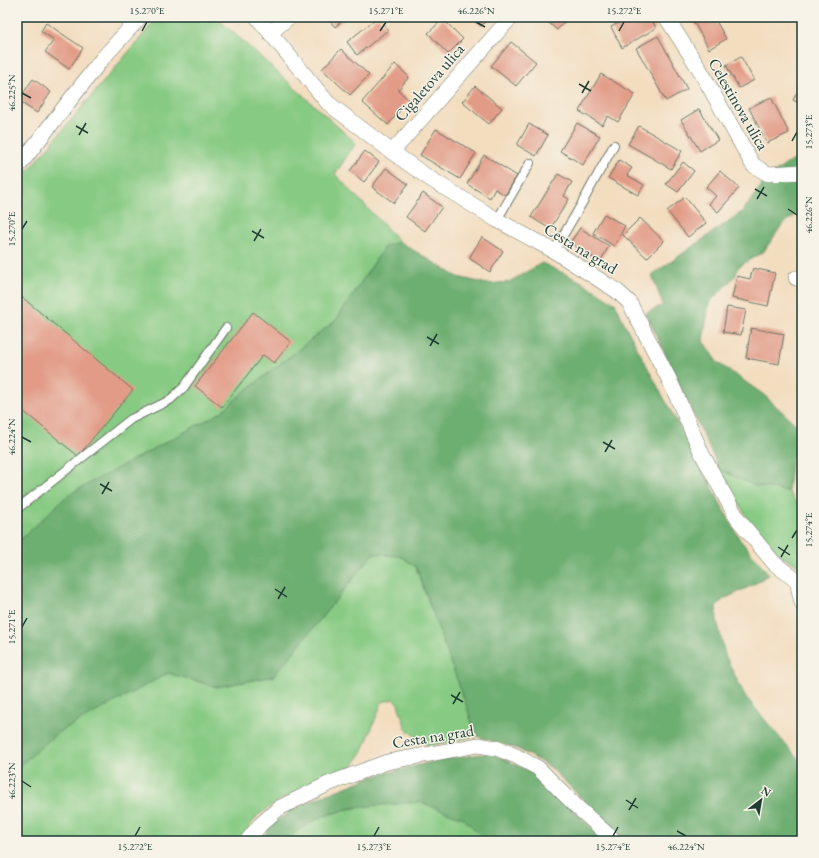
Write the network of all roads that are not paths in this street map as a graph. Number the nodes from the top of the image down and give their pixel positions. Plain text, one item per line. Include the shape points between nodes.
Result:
1 (140, 17) edge
2 (257, 17) edge
3 (289, 17) edge
4 (511, 17) edge
5 (666, 17) edge
6 (270, 33) junction
7 (614, 145) dead end
8 (392, 152) junction
9 (530, 163) dead end
10 (17, 167) edge
11 (802, 172) edge
12 (497, 220) junction
13 (554, 252) junction
14 (226, 328) dead end
15 (17, 509) edge
16 (799, 582) edge
17 (802, 603) edge
18 (247, 841) edge
19 (615, 841) edge

1 - 10 street via 102,59
2 - 6 street, Cesta na grad
3 - 6 street
4 - 8 street, Cigaletova ulica
5 - 11 street, Celestinova ulica via 700,70 753,165 768,174
6 - 8 street, Cesta na grad via 328,103
7 - 13 lane
8 - 12 street, Cesta na grad
9 - 12 lane
12 - 13 street, Cesta na grad
13 - 16 street, Cesta na grad via 617,291 629,302 670,381 702,454 737,518 774,563
14 - 15 lane via 184,387 170,400 131,419
16 - 17 street
18 - 19 street, Cesta na grad via 279,808 328,784 387,762 478,746 496,748 538,768

